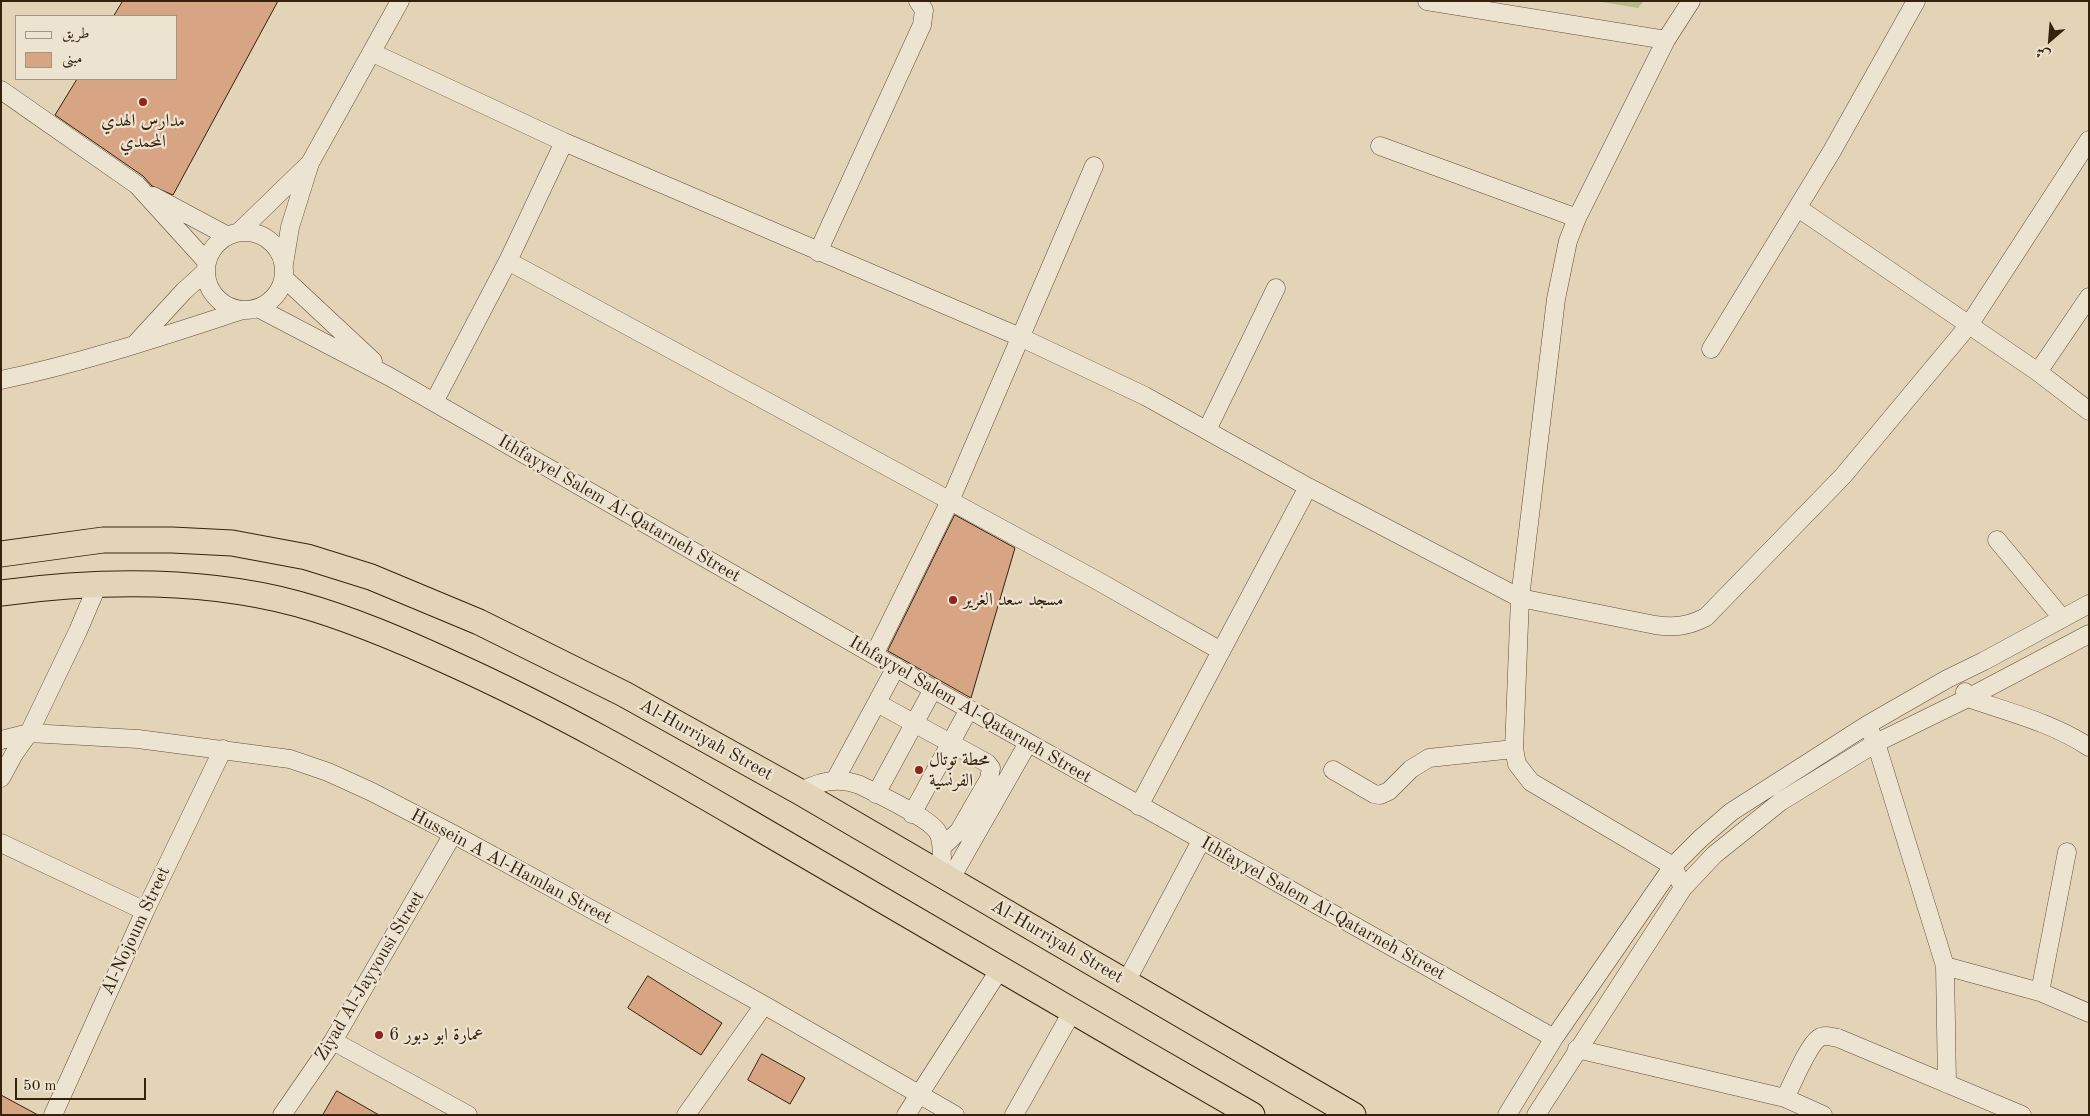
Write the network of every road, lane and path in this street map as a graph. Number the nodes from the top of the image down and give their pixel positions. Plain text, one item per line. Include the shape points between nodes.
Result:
1 (400, 1) edge
2 (918, 1) edge
3 (1427, 1) edge
4 (1691, 1) edge
5 (1916, 1) edge
6 (1666, 40) junction
7 (373, 53) junction
8 (1, 90) edge
9 (2089, 140) edge
10 (564, 142) junction
11 (1380, 146) dead end
12 (310, 162) junction
13 (1094, 166) dead end
14 (142, 190) junction
15 (1798, 208) junction
16 (1577, 218) junction
17 (233, 233) junction
18 (818, 252) junction
19 (508, 261) junction
20 (206, 266) junction
21 (284, 271) junction
22 (1276, 288) dead end
23 (2089, 297) edge
24 (250, 309) junction
25 (1969, 325) junction
26 (1020, 337) junction
27 (135, 345) junction
28 (1711, 349) dead end
29 (2038, 372) junction
30 (390, 377) junction
31 (1, 380) edge
32 (434, 402) junction
33 (2089, 411) edge
34 (1208, 430) junction
35 (1308, 487) junction
36 (950, 501) junction
37 (1997, 540) dead end
38 (1, 554) edge
39 (98, 584) junction
40 (1, 593) edge
41 (1520, 598) junction
42 (2089, 604) edge
43 (2062, 618) junction
44 (2089, 634) edge
45 (1221, 651) junction
46 (874, 654) junction
47 (896, 667) junction
48 (1954, 676) junction
49 (933, 689) junction
50 (1968, 698) junction
51 (877, 703) junction
52 (969, 709) junction
53 (914, 723) junction
54 (1867, 725) junction
55 (29, 733) junction
56 (1, 740) edge
57 (950, 743) junction
58 (1028, 743) junction
59 (1876, 743) junction
60 (2089, 747) edge
61 (224, 749) junction
62 (1514, 749) junction
63 (1333, 770) dead end
64 (1, 778) edge
65 (835, 780) junction
66 (800, 792) junction
67 (876, 794) junction
68 (1139, 806) junction
69 (912, 814) junction
70 (453, 834) junction
71 (1201, 841) junction
72 (1, 842) edge
73 (942, 847) junction
74 (2067, 852) dead end
75 (1673, 866) junction
76 (946, 878) junction
77 (1683, 888) junction
78 (145, 911) junction
79 (1945, 966) junction
80 (1000, 969) junction
81 (1126, 982) junction
82 (2040, 992) junction
83 (764, 1005) junction
84 (1072, 1012) junction
85 (2089, 1013) edge
86 (1554, 1038) junction
87 (333, 1041) junction
88 (1577, 1049) junction
89 (1946, 1084) junction
90 (920, 1094) junction
91 (1785, 1098) junction
92 (1249, 1114) edge
93 (52, 1115) edge
94 (282, 1115) edge
95 (468, 1115) edge
96 (686, 1115) edge
97 (906, 1115) edge
98 (955, 1115) edge
99 (1014, 1115) edge
100 (1353, 1115) edge
101 (1507, 1115) edge
102 (1536, 1115) edge
103 (1823, 1115) edge
104 (2022, 1115) edge

1 - 7 street
2 - 18 street via 924,10 922,25
3 - 6 street
4 - 6 street
5 - 15 street
6 - 16 street
7 - 10 street
7 - 12 street
8 - 14 street
9 - 25 street
10 - 18 street
10 - 19 street
11 - 16 street
12 - 17 street
12 - 21 street via 290,227
13 - 26 street
14 - 17 street
14 - 20 street
15 - 25 street
15 - 28 street
16 - 41 street via 1568,241 1556,299
17 - 20 street via 214,246
17 - 21 street via 256,232 269,239 279,250
18 - 26 street
19 - 32 street
19 - 36 street
20 - 24 street via 208,286 217,298 229,307
20 - 27 street
21 - 24 street via 279,291 270,302
21 - 30 street, Ithfayyel Salem Al-Qatarneh Street
22 - 34 street
23 - 29 street
24 - 27 street
24 - 30 street, Ithfayyel Salem Al-Qatarneh Street
25 - 29 street
25 - 41 street via 1843,476 1706,617 1694,624 1674,628
26 - 34 street via 1145,396
26 - 36 street
27 - 31 street
29 - 33 street
30 - 32 street, Ithfayyel Salem Al-Qatarneh Street
32 - 46 street, Ithfayyel Salem Al-Qatarneh Street
34 - 35 street
35 - 41 street
35 - 45 street
36 - 45 street
36 - 46 street
37 - 43 street
38 - 66 highway, Al-Hurriyah Street via 103,540 172,540 232,544 307,557 372,577 479,622 624,694
39 - 40 highway
39 - 55 street
39 - 80 highway via 159,584 228,590 297,604 384,633 498,684 619,746
41 - 62 street
42 - 43 street
43 - 48 street
44 - 50 street
45 - 68 street
46 - 47 street, Ithfayyel Salem Al-Qatarneh Street
47 - 49 street, Ithfayyel Salem Al-Qatarneh Street
47 - 51 street
48 - 50 street
48 - 54 street
49 - 52 street, Ithfayyel Salem Al-Qatarneh Street
49 - 53 street
50 - 59 street
50 - 60 street via 2050,728
51 - 53 street
51 - 65 street
52 - 57 street
52 - 58 street, Ithfayyel Salem Al-Qatarneh Street
53 - 57 street
53 - 67 street
54 - 59 street
54 - 75 street via 1732,812
55 - 56 street, Hussein A Al-Hamlan Street
55 - 61 street, Hussein A Al-Hamlan Street via 138,739
55 - 64 street
57 - 69 street
57 - 73 street via 987,763 992,772 959,832
58 - 68 street, Ithfayyel Salem Al-Qatarneh Street
58 - 76 street
59 - 77 street via 1780,802 1714,855
59 - 79 street
61 - 70 street, Hussein A Al-Hamlan Street via 290,758 328,772
61 - 78 street, Al-Nojoum Street
62 - 63 street via 1429,758 1390,791 1380,795
62 - 75 street via 1517,764 1531,782
65 - 66 street
65 - 67 street via 851,782
66 - 76 highway, Al-Hurriyah Street
67 - 69 street
68 - 71 street, Ithfayyel Salem Al-Qatarneh Street
69 - 73 street via 937,831
70 - 83 street, Hussein A Al-Hamlan Street
70 - 87 street, Ziyad Al-Jayyousi Street
71 - 81 street
71 - 86 street, Ithfayyel Salem Al-Qatarneh Street
72 - 78 street
73 - 76 street
74 - 82 street
75 - 77 street
75 - 86 street
76 - 81 highway, Al-Hurriyah Street
77 - 88 street
78 - 93 street, Al-Nojoum Street
79 - 82 street
79 - 89 street
80 - 84 highway
80 - 90 street
81 - 100 highway, Al-Hurriyah Street
82 - 85 street
83 - 90 street, Hussein A Al-Hamlan Street
83 - 96 street
84 - 92 highway
84 - 99 street
86 - 101 street
87 - 94 street, Ziyad Al-Jayyousi Street
87 - 95 street
88 - 91 street
88 - 102 street
89 - 91 street via 1838,1038 1826,1036 1818,1038 1811,1047
89 - 104 street
90 - 97 street
90 - 98 street, Hussein A Al-Hamlan Street
91 - 103 street

